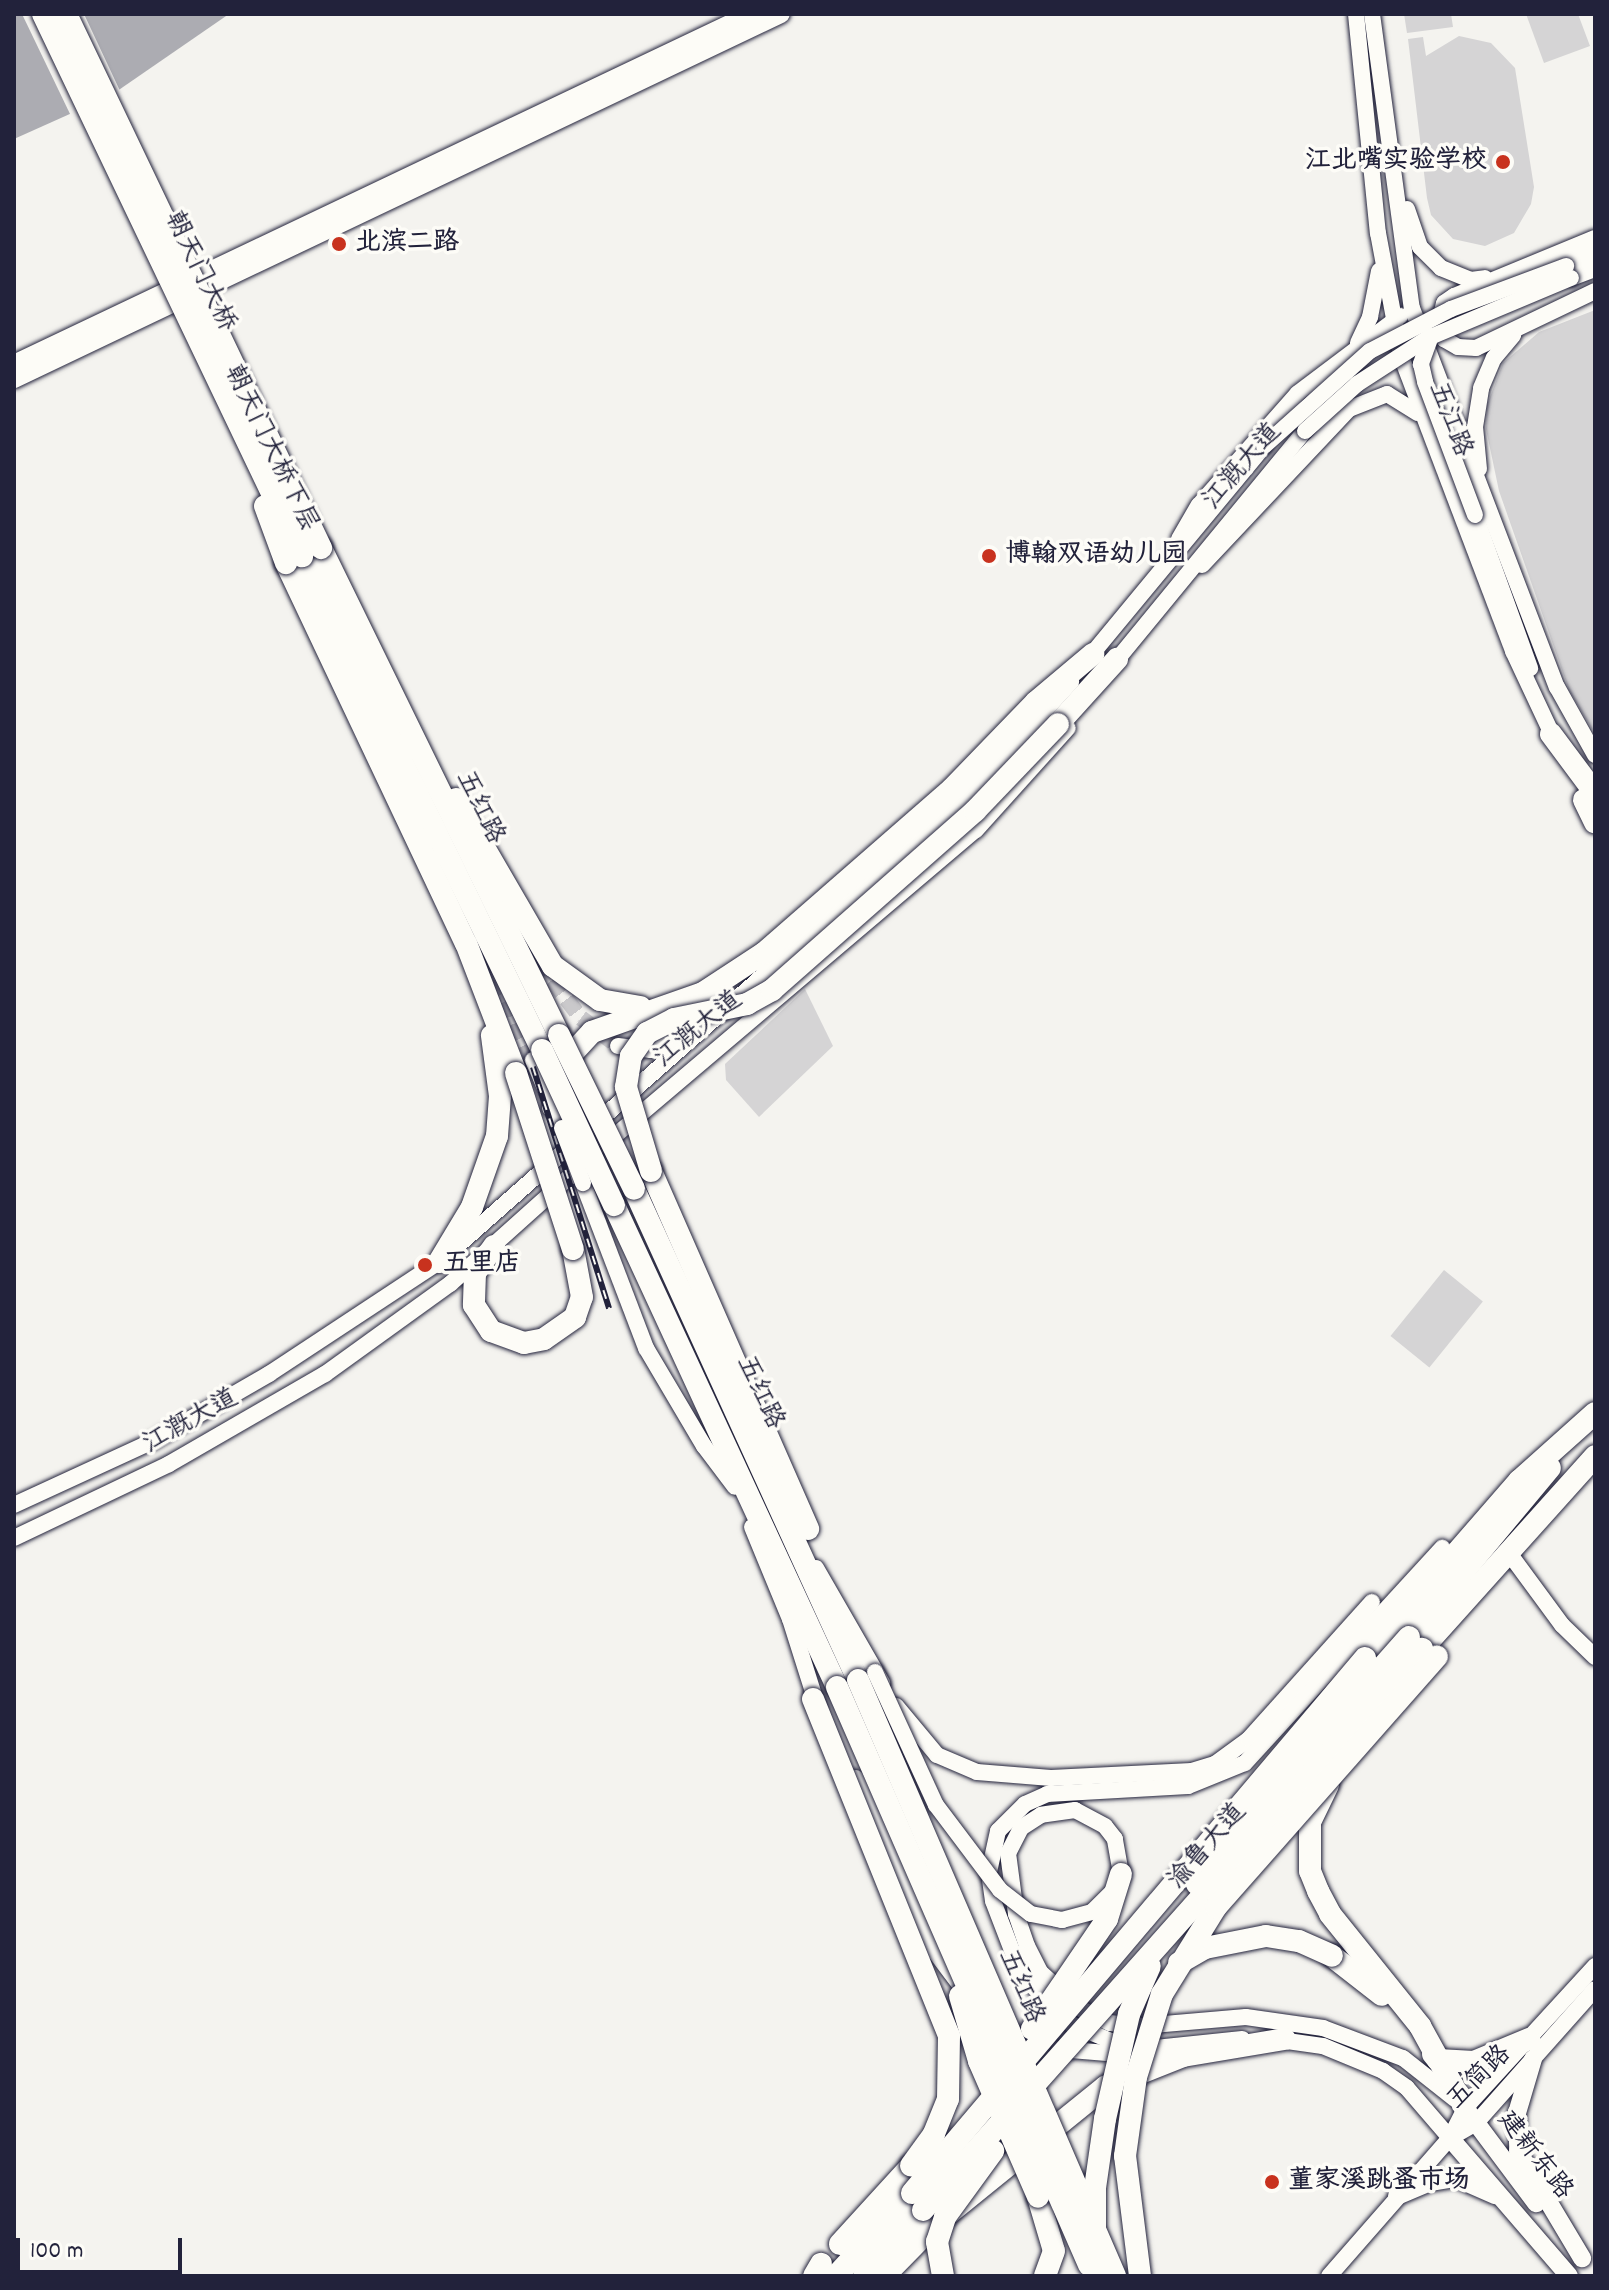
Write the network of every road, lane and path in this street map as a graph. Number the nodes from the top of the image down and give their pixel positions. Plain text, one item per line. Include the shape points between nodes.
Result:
1 (34, 14) edge
2 (43, 14) edge
3 (66, 14) edge
4 (73, 14) edge
5 (750, 14) edge
6 (781, 14) edge
7 (1356, 14) edge
8 (1372, 14) edge
9 (1379, 64) junction
10 (1378, 233) junction
11 (1595, 238) edge
12 (1595, 254) edge
13 (1595, 269) edge
14 (1569, 272) junction
15 (1506, 274) junction
16 (1595, 291) edge
17 (1412, 308) junction
18 (1451, 309) junction
19 (1393, 320) junction
20 (1522, 326) junction
21 (1420, 337) junction
22 (1358, 343) junction
23 (1401, 356) junction
24 (14, 364) edge
25 (14, 379) edge
26 (1349, 409) junction
27 (1424, 424) junction
28 (1481, 513) junction
29 (306, 554) junction
30 (1160, 570) junction
31 (1190, 577) junction
32 (1093, 654) junction
33 (1117, 659) junction
34 (1548, 727) junction
35 (416, 743) junction
36 (1595, 755) edge
37 (1591, 803) edge
38 (1595, 823) edge
39 (466, 943) junction
40 (669, 1004) junction
41 (701, 1028) junction
42 (618, 1046) tunnel mouth
43 (530, 1061) junction
44 (558, 1117) junction
45 (494, 1246) junction
46 (439, 1262) junction
47 (1595, 1413) edge
48 (1578, 1433) junction
49 (770, 1443) junction
50 (1595, 1456) edge
51 (729, 1474) junction
52 (14, 1505) edge
53 (792, 1530) junction
54 (14, 1538) edge
55 (1442, 1548) dead end
56 (775, 1550) junction
57 (1509, 1553) junction
58 (1372, 1602) dead end
59 (845, 1614) junction
60 (790, 1619) junction
61 (1423, 1647) junction
62 (1358, 1653) junction
63 (1595, 1657) edge
64 (857, 1680) junction
65 (813, 1699) junction
66 (1337, 1770) junction
67 (1121, 1874) junction
68 (942, 1948) junction
69 (1595, 1966) edge
70 (1595, 1989) edge
71 (1119, 2018) junction
72 (1285, 2039) junction
73 (1361, 2039) junction
74 (1158, 2046) junction
75 (1531, 2049) junction
76 (1438, 2060) junction
77 (1055, 2063) junction
78 (1470, 2116) junction
79 (955, 2138) junction
80 (1450, 2138) junction
81 (1397, 2196) junction
82 (1503, 2199) junction
83 (917, 2201) junction
84 (1537, 2204) junction
85 (893, 2213) junction
86 (840, 2244) junction
87 (1582, 2258) junction
88 (1595, 2272) edge
89 (820, 2273) edge
90 (864, 2276) edge
91 (884, 2276) edge
92 (943, 2276) edge
93 (1045, 2276) edge
94 (1094, 2276) edge
95 (1115, 2276) edge
96 (1140, 2276) edge
97 (1329, 2276) edge
98 (1569, 2276) edge

1 - 29 main road, 朝天门大桥下层
2 - 29 highway, 朝天门大桥, bridge
3 - 29 highway, 朝天门大桥, bridge
4 - 29 main road, 朝天门大桥下层, bridge
5 - 24 main road
6 - 25 main road
7 - 10 main road, 五江路
8 - 9 main road, 五江路
9 - 15 main road via 1397,124 1410,227 1420,247 1441,268 1471,280
9 - 17 main road, 五江路
10 - 19 main road, 五江路
10 - 22 main road via 1376,297
11 - 15 main road
12 - 14 main road
13 - 14 main road
14 - 18 main road, 江溉大道, bridge
14 - 31 main road, 江溉大道, bridge via 1428,338 1357,384 1305,431 1209,542
15 - 20 main road via 1444,303 1438,328 1458,347 1476,348
16 - 20 main road
17 - 19 main road
17 - 21 main road, 五江路
18 - 28 main road, bridge via 1433,332 1421,364
18 - 30 main road, 江溉大道, bridge via 1358,359 1264,446
19 - 22 main road
19 - 23 main road, 五江路
20 - 28 main road via 1494,358 1476,407
21 - 23 main road
21 - 28 main road, 五江路
22 - 30 main road via 1269,423 1199,505
23 - 26 main road
23 - 27 main road, 五江路
26 - 27 main road via 1387,394 1405,401
26 - 31 main road
27 - 34 main road, 五江路
28 - 34 main road
28 - 36 main road, 五江路 via 1557,687
29 - 35 highway, 五红路
29 - 39 highway
29 - 43 highway, 五红路
30 - 32 main road, 江溉大道
31 - 33 main road, 江溉大道
32 - 40 highway via 1036,702 952,789 764,953 716,986
32 - 41 main road, 江溉大道 via 1047,712 964,798
33 - 45 main road, 江溉大道 via 1065,732 976,830 679,1076
33 - 49 highway, bridge via 975,811 772,990 747,1004 674,1019 647,1033 631,1056 626,1087 651,1171
34 - 37 highway
35 - 40 highway via 476,828 553,966 600,1000 632,1007
35 - 53 highway, 五红路, bridge via 634,1189
37 - 38 highway
39 - 43 highway
39 - 46 highway via 487,1015 500,1096 489,1169
40 - 44 highway via 592,1032 556,1071
41 - 42 main road via 651,1050
41 - 46 main road, 江溉大道
43 - 44 main road
43 - 45 highway, bridge via 582,1297 575,1317 544,1339 524,1343 491,1331 474,1305 475,1273
43 - 56 highway, 五红路, bridge via 614,1205
44 - 51 main road, bridge via 646,1348 704,1446
45 - 54 main road, 江溉大道 via 325,1374 169,1464
46 - 52 main road, 江溉大道 via 269,1374 153,1441
47 - 48 highway
48 - 61 highway
48 - 62 highway, 渝鲁大道 via 1519,1481
49 - 53 highway
49 - 59 highway
50 - 57 highway, 渝鲁大道
51 - 56 highway
51 - 60 main road
53 - 59 main road
53 - 64 highway, 五红路
55 - 62 main road
56 - 60 highway
56 - 64 highway, 五红路
57 - 61 highway, 渝鲁大道
57 - 63 main road via 1562,1625
58 - 64 main road, bridge via 1234,1753 1175,1774 1051,1778 977,1772 930,1748
59 - 64 main road
60 - 65 main road
61 - 66 highway, bridge
61 - 71 highway, bridge via 1224,1846
61 - 77 highway, 渝鲁大道, bridge
62 - 74 main road, bridge via 1260,1750 1226,1774 1188,1786 1047,1794 1012,1814 991,1850 993,1901 1009,1951 1053,2011 1111,2041
62 - 79 highway, 渝鲁大道, bridge
64 - 67 main road, bridge via 973,1859 1018,1905 1046,1919 1079,1917 1105,1901
64 - 68 highway, 五红路, bridge
64 - 95 highway, 五红路, bridge
65 - 68 main road, bridge
65 - 86 highway, bridge via 949,2036 948,2099 934,2134
66 - 76 highway, bridge via 1310,1822 1308,1846 1318,1891 1350,1939 1401,1998
66 - 96 highway, bridge via 1208,1916 1187,1946 1147,2032 1125,2156
67 - 71 main road, bridge via 1122,1856 1105,1826 1075,1810 1061,1809 1021,1828 1008,1853 1008,1873 1027,1946 1060,1995
67 - 79 highway, bridge via 1117,1900 1096,1937
68 - 74 main road via 960,1985 1017,2031 1083,2054
68 - 93 highway, bridge via 979,2061 1051,2229 1054,2251
68 - 94 highway, 五红路, bridge
69 - 75 main road, 五简路
70 - 75 main road, 五简路
71 - 73 main road via 1141,2026 1246,2017
71 - 76 highway, bridge via 1185,1958 1235,1939 1299,1941 1332,1956 1375,1988
71 - 94 highway, bridge via 1095,2188
72 - 74 main road
72 - 80 main road via 1323,2046 1383,2071 1407,2088
72 - 91 highway via 1183,2056 1105,2087 932,2227
73 - 76 main road
73 - 78 main road via 1403,2058
75 - 76 highway via 1474,2062
75 - 78 main road, 五简路
75 - 87 main road via 1517,2113 1518,2151
76 - 78 highway
77 - 83 highway, 渝鲁大道, bridge
77 - 92 highway, bridge via 945,2217 937,2242
78 - 80 main road, 五简路
78 - 84 main road, 建新东路
79 - 83 highway, 渝鲁大道, bridge
80 - 81 main road
80 - 82 main road, 建新东路
81 - 82 main road via 1456,2178
81 - 97 main road
82 - 84 main road via 1511,2186
82 - 98 main road, 建新东路
83 - 85 highway, 渝鲁大道
83 - 90 highway, 渝鲁大道
84 - 87 main road, 建新东路
85 - 86 main road, 渝鲁大道
85 - 89 highway, 渝鲁大道
86 - 89 main road, 渝鲁大道
87 - 88 main road, 建新东路

